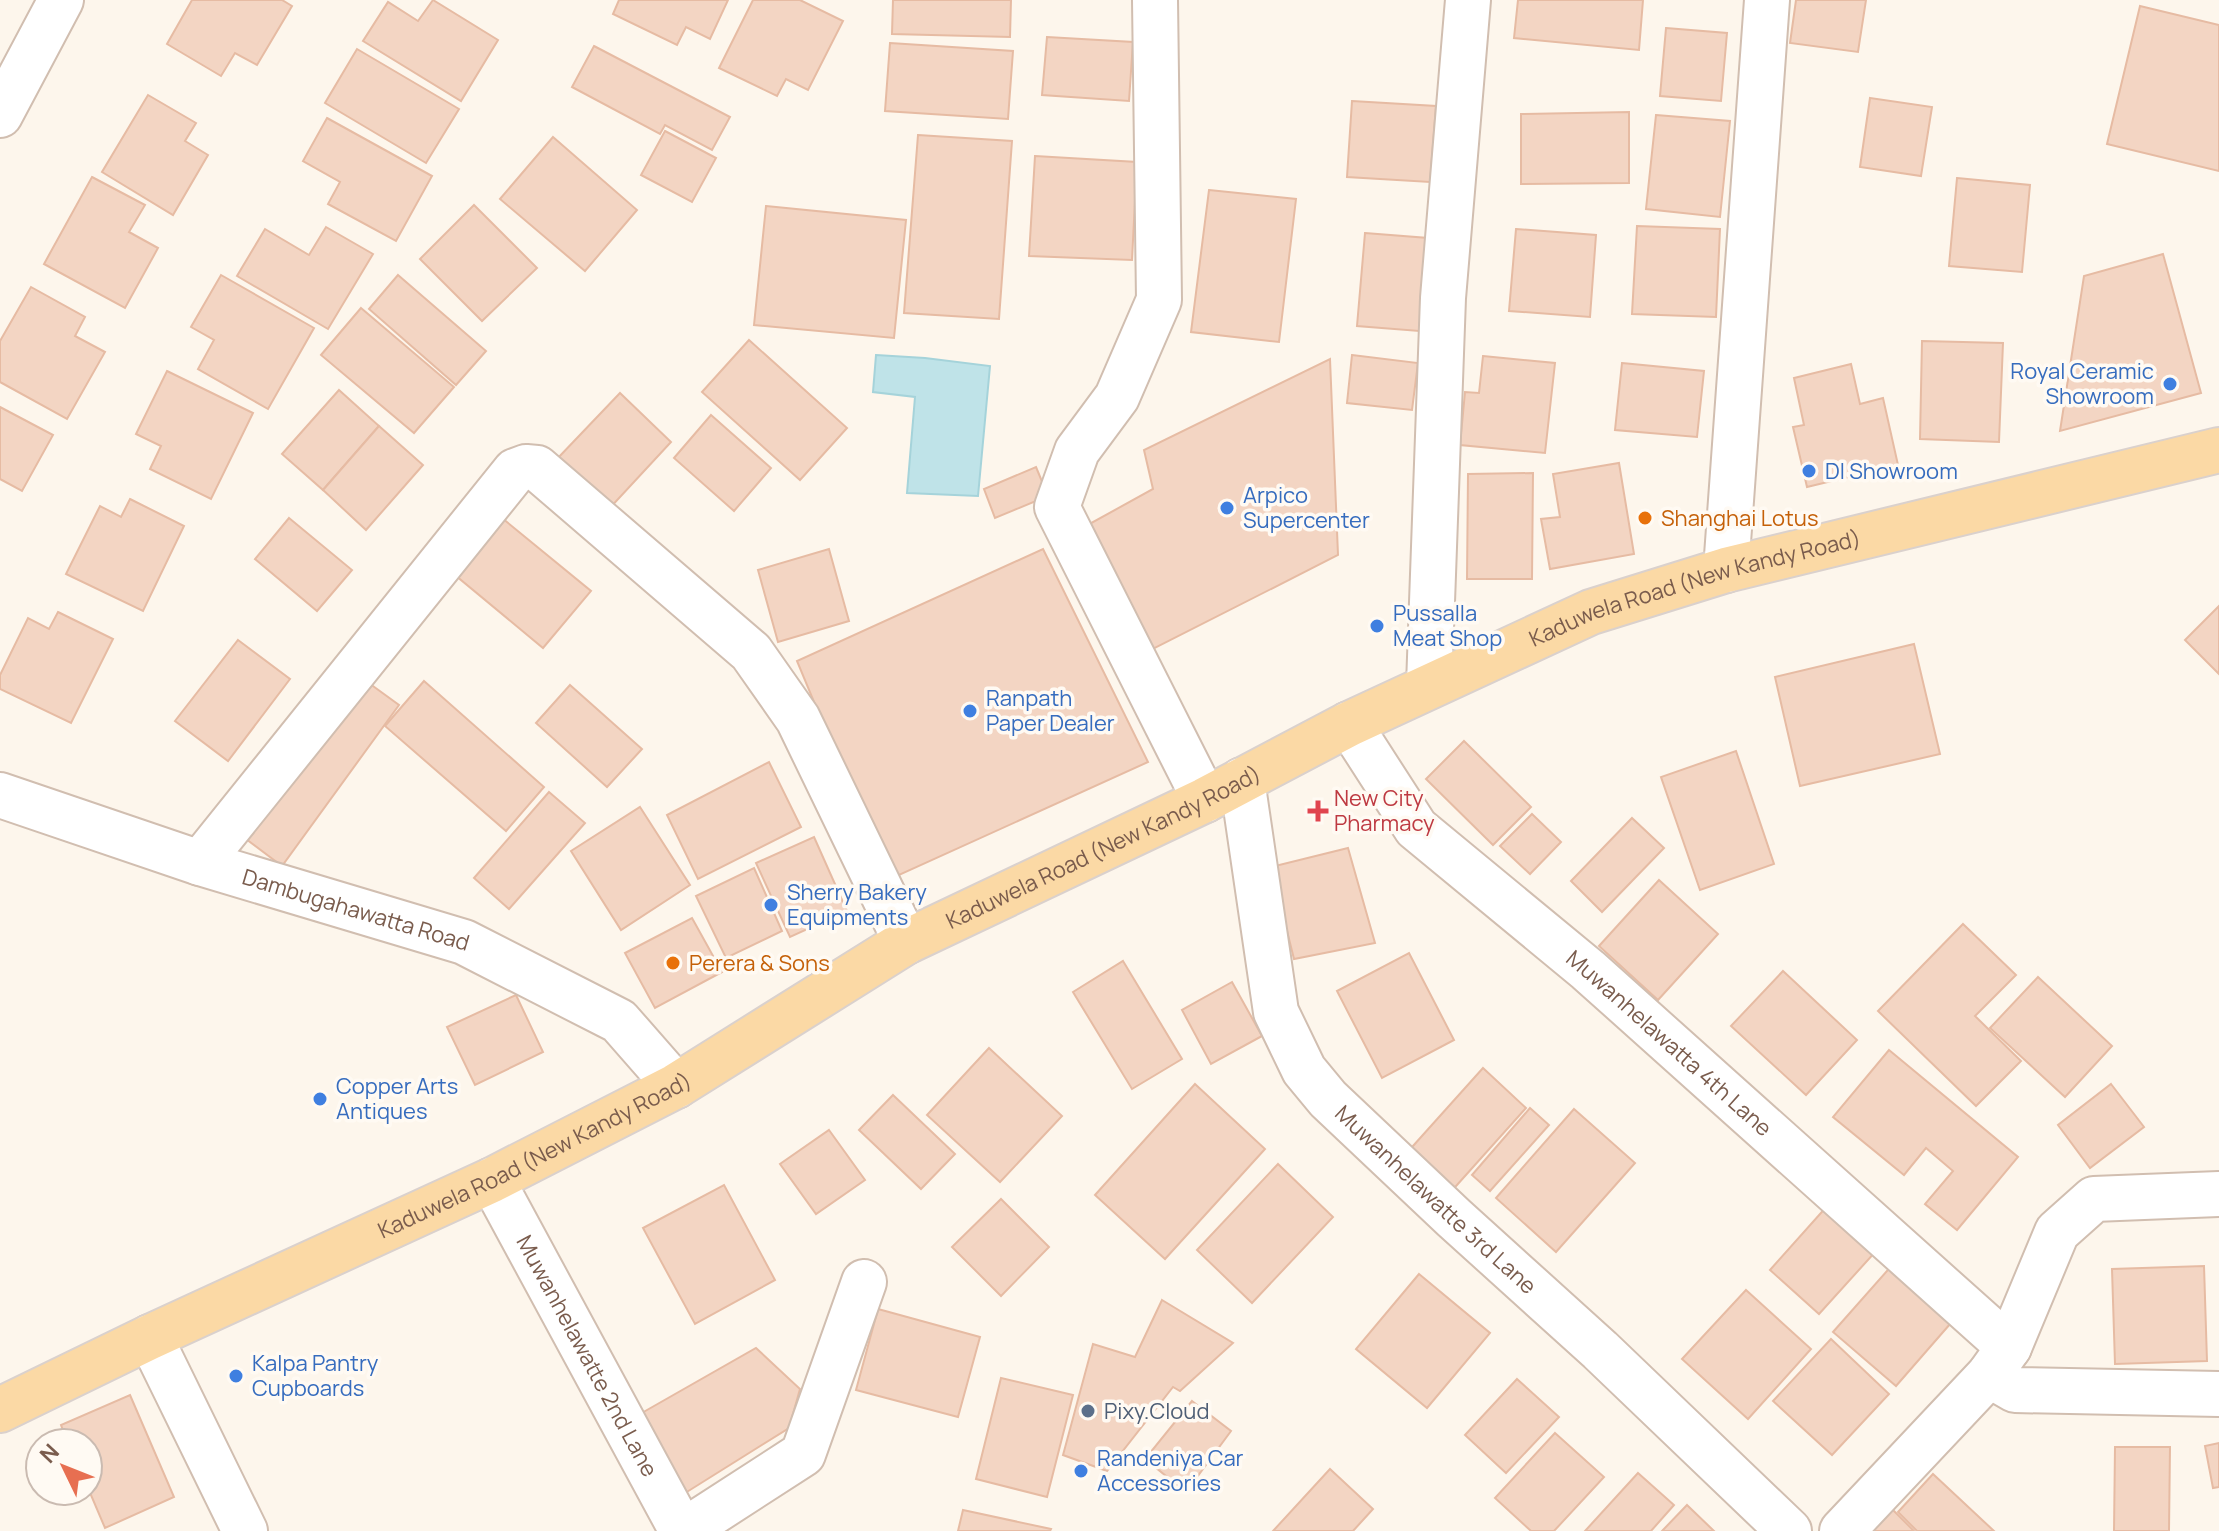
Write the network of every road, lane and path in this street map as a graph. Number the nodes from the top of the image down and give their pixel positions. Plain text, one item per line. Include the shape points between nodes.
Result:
1 (61, 0) edge
2 (1155, 0) edge
3 (1468, 0) edge
4 (1767, 0) edge
5 (0, 115) edge
6 (2219, 450) edge
7 (1726, 570) junction
8 (1429, 685) junction
9 (1349, 724) junction
10 (1223, 790) junction
11 (0, 795) edge
12 (200, 863) junction
13 (906, 942) junction
14 (676, 1086) junction
15 (492, 1180) junction
16 (2219, 1194) edge
17 (864, 1282) dead end
18 (150, 1337) junction
19 (1999, 1361) junction
20 (2219, 1394) edge
21 (0, 1410) edge
22 (245, 1531) edge
23 (683, 1531) edge
24 (1789, 1531) edge
25 (1842, 1531) edge

1 - 5 street
2 - 10 street, Muwanhelawatte 3rd Lane via 1159,300 1117,397 1077,451 1057,507
3 - 8 street via 1443,298
4 - 7 street
6 - 7 main road, Kaduwela Road (New Kandy Road)
7 - 8 main road, Kaduwela Road (New Kandy Road) via 1591,612
8 - 9 main road, Kaduwela Road (New Kandy Road)
9 - 10 main road, Kaduwela Road (New Kandy Road)
9 - 19 street, Muwanhelawatta 4th Lane via 1416,828 1588,970
10 - 13 main road, Kaduwela Road (New Kandy Road)
10 - 24 street, Muwanhelawatte 3rd Lane via 1276,1012 1304,1070 1339,1110
11 - 12 street, Dambugahawatta Road
12 - 13 street via 515,471 537,468 751,652 798,719
12 - 14 street, Dambugahawatta Road via 464,942 619,1021
13 - 14 main road, Kaduwela Road (New Kandy Road)
14 - 15 main road, Kaduwela Road (New Kandy Road)
15 - 18 main road, Kaduwela Road (New Kandy Road)
15 - 23 street, Muwanhelawatte 2nd Lane
16 - 19 street via 2094,1199 2057,1232
17 - 23 street via 803,1454
18 - 21 main road, Kaduwela Road (New Kandy Road)
18 - 22 street
19 - 20 street, Muwanhelawatta 4th Lane via 2015,1390
19 - 25 street

